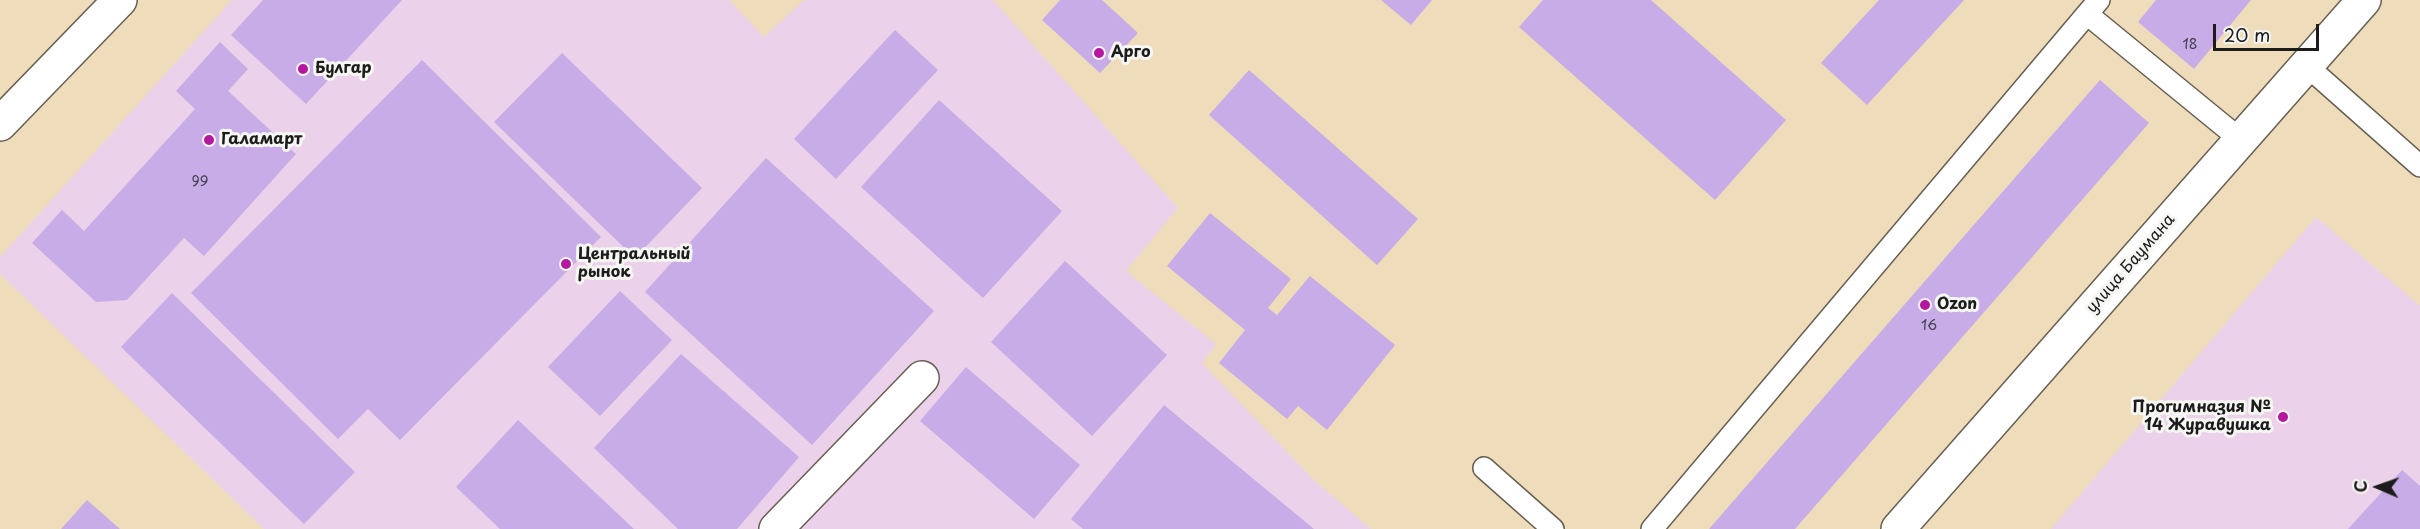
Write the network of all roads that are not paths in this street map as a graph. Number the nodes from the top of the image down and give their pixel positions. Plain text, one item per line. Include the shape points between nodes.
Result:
1 (120, 0) edge
2 (2364, 0) edge
3 (2093, 7) edge
4 (2307, 66) junction
5 (0, 124) edge
6 (2241, 140) junction
7 (2420, 166) edge
8 (922, 378) dead end
9 (1484, 468) dead end
10 (776, 529) edge
11 (1553, 529) edge
12 (1652, 529) edge
13 (1898, 529) edge

1 - 5 street
2 - 4 street, улица Баумана
3 - 6 lane
3 - 12 lane
4 - 6 street, улица Баумана
4 - 7 lane
6 - 13 street, улица Баумана
8 - 10 street
9 - 11 lane

